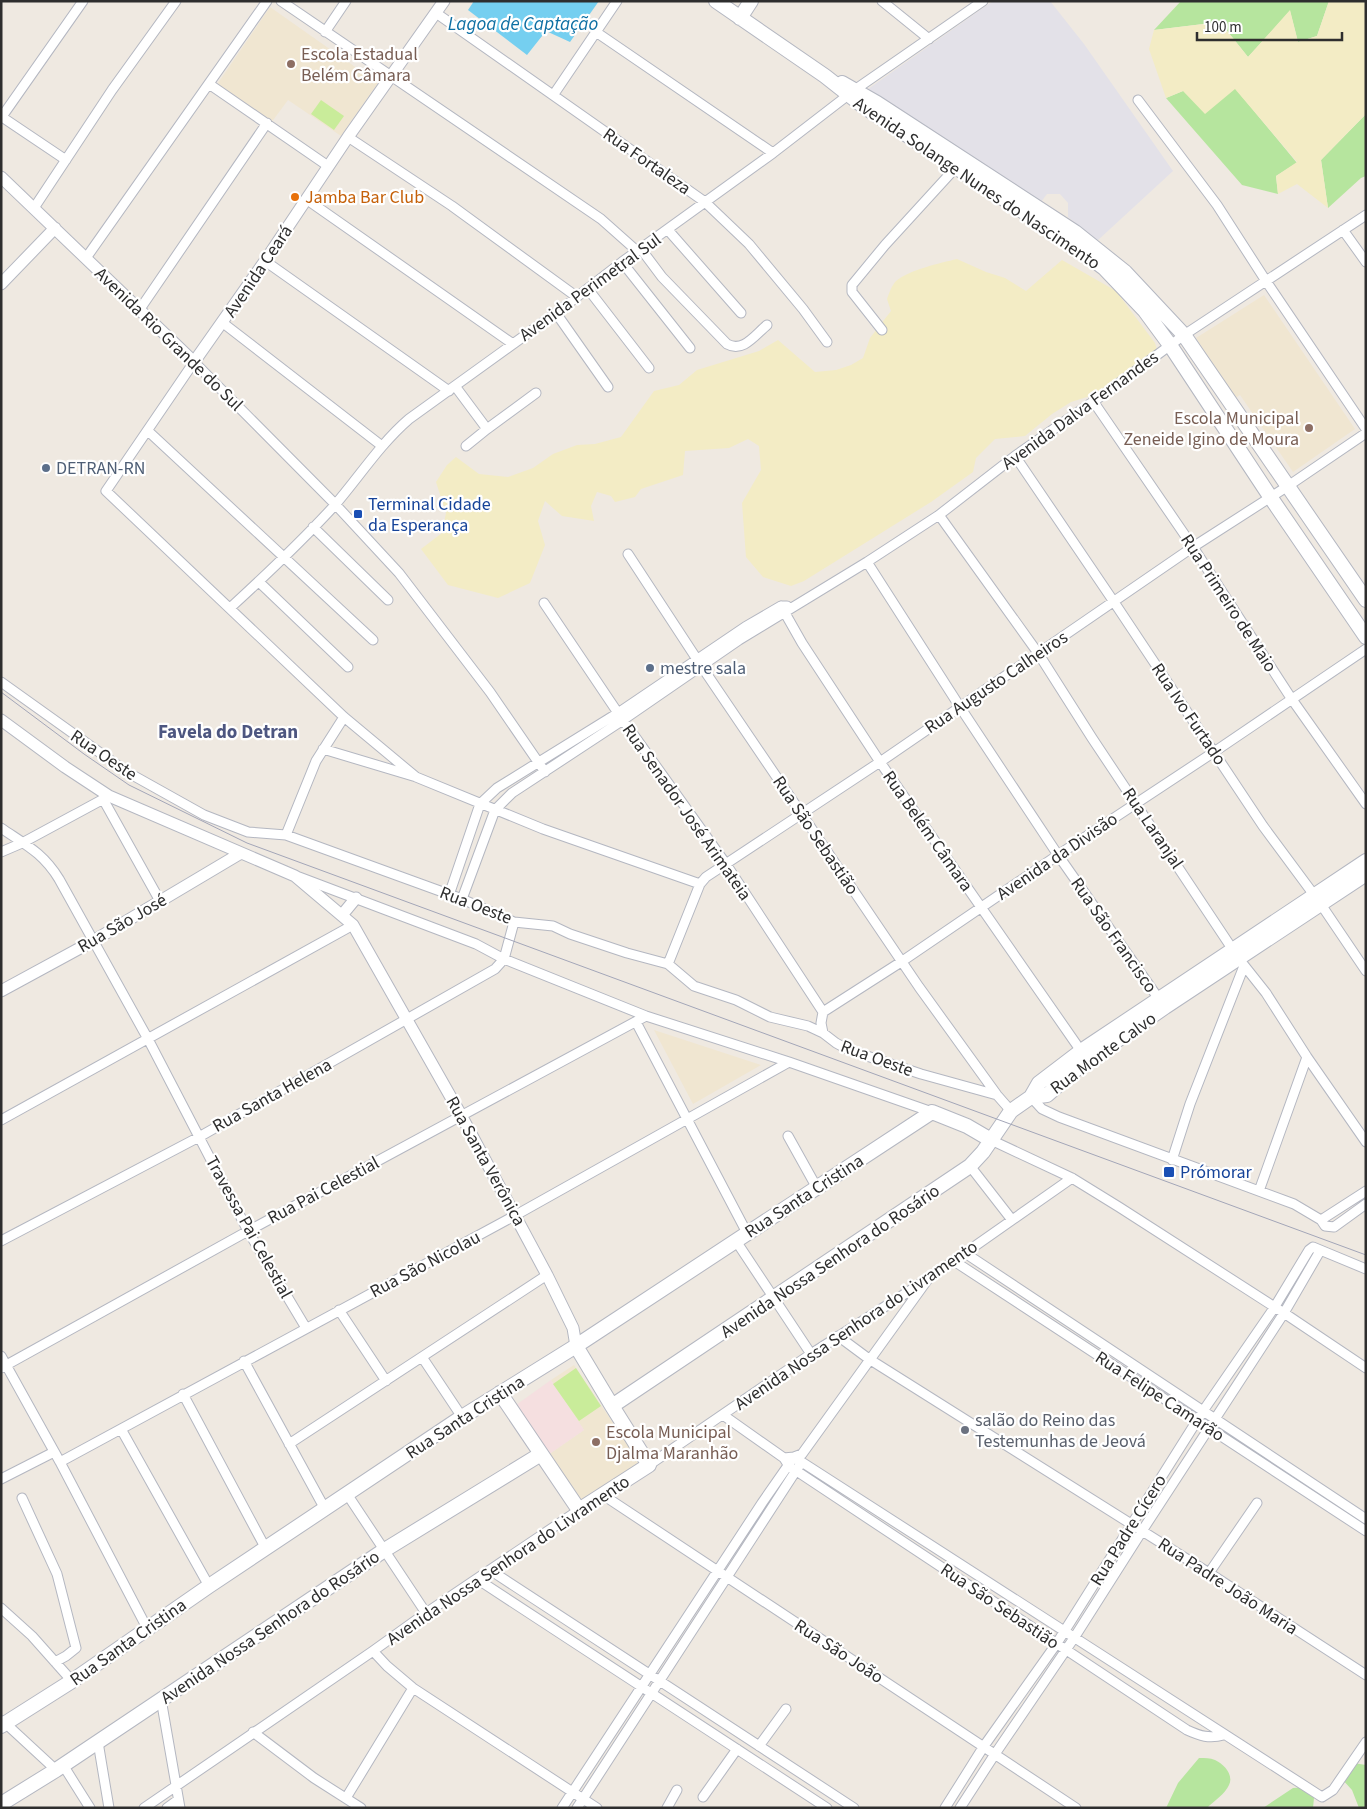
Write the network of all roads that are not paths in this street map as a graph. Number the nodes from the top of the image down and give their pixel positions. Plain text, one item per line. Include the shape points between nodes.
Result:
1 (83, 1) edge
2 (176, 1) edge
3 (267, 1) edge
4 (281, 1) edge
5 (346, 1) edge
6 (444, 1) edge
7 (617, 1) edge
8 (716, 1) edge
9 (751, 1) edge
10 (882, 1) edge
11 (982, 1) edge
12 (436, 13) junction
13 (740, 18) junction
14 (325, 32) junction
15 (596, 32) junction
16 (929, 39) junction
17 (390, 77) junction
18 (209, 84) junction
19 (852, 93) junction
20 (554, 94) junction
21 (1138, 100) dead end
22 (2, 117) edge
23 (267, 123) junction
24 (348, 137) junction
25 (773, 153) junction
26 (66, 160) junction
27 (960, 163) junction
28 (328, 166) junction
29 (1, 178) edge
30 (306, 199) junction
31 (705, 202) junction
32 (34, 208) junction
33 (1366, 215) edge
34 (55, 228) junction
35 (668, 230) junction
36 (1343, 230) junction
37 (639, 250) junction
38 (86, 258) junction
39 (265, 261) junction
40 (622, 262) junction
41 (1366, 262) edge
42 (1266, 281) junction
43 (1, 284) edge
44 (588, 289) junction
45 (577, 297) junction
46 (140, 310) junction
47 (556, 313) junction
48 (741, 313) dead end
49 (222, 323) junction
50 (767, 325) dead end
51 (882, 330) dead end
52 (1184, 335) junction
53 (827, 342) dead end
54 (513, 344) junction
55 (1170, 345) junction
56 (690, 348) dead end
57 (194, 362) junction
58 (649, 368) dead end
59 (608, 386) dead end
60 (452, 389) junction
61 (536, 393) dead end
62 (1092, 401) junction
63 (487, 428) junction
64 (1366, 429) edge
65 (148, 431) junction
66 (1366, 433) edge
67 (382, 446) junction
68 (466, 446) dead end
69 (1014, 456) junction
70 (1288, 486) junction
71 (1271, 498) junction
72 (335, 504) junction
73 (939, 515) junction
74 (313, 528) junction
75 (1193, 547) junction
76 (628, 554) dead end
77 (284, 559) junction
78 (867, 562) junction
79 (259, 582) junction
80 (388, 600) dead end
81 (1366, 600) edge
82 (1114, 602) junction
83 (544, 603) dead end
84 (230, 608) junction
85 (783, 609) junction
86 (1366, 637) edge
87 (373, 640) dead end
88 (1366, 649) edge
89 (1038, 653) junction
90 (699, 664) junction
91 (348, 667) dead end
92 (1, 682) edge
93 (1291, 698) junction
94 (960, 707) junction
95 (344, 717) junction
96 (621, 717) junction
97 (1, 720) edge
98 (323, 749) junction
99 (1214, 752) junction
100 (539, 762) junction
101 (880, 762) junction
102 (545, 772) junction
103 (416, 777) junction
104 (106, 797) junction
105 (1137, 803) junction
106 (480, 804) junction
107 (1366, 804) edge
108 (494, 810) junction
109 (802, 814) junction
110 (1, 828) edge
111 (286, 835) junction
112 (22, 843) junction
113 (1, 852) edge
114 (240, 853) junction
115 (1058, 855) junction
116 (1366, 861) edge
117 (726, 864) junction
118 (1366, 874) edge
119 (295, 876) junction
120 (700, 884) junction
121 (449, 895) junction
122 (356, 898) junction
123 (462, 899) junction
124 (1317, 900) junction
125 (160, 901) junction
126 (981, 908) junction
127 (342, 915) junction
128 (514, 922) junction
129 (352, 925) junction
130 (93, 941) junction
131 (1238, 958) junction
132 (504, 959) junction
133 (901, 962) junction
134 (668, 964) junction
135 (1366, 971) edge
136 (1, 991) edge
137 (1162, 1003) junction
138 (823, 1012) junction
139 (646, 1016) junction
140 (406, 1020) junction
141 (636, 1022) junction
142 (822, 1028) junction
143 (148, 1039) junction
144 (1081, 1051) junction
145 (1307, 1057) junction
146 (789, 1062) junction
147 (997, 1095) junction
148 (1031, 1097) junction
149 (1011, 1111) junction
150 (932, 1112) junction
151 (461, 1116) junction
152 (687, 1118) junction
153 (1, 1120) edge
154 (788, 1136) dead end
155 (198, 1137) junction
156 (991, 1140) junction
157 (1366, 1142) edge
158 (1172, 1160) junction
159 (970, 1166) junction
160 (1072, 1178) junction
161 (816, 1188) junction
162 (1259, 1191) junction
163 (1366, 1191) edge
164 (1366, 1204) edge
165 (516, 1215) junction
166 (1012, 1220) junction
167 (1322, 1220) junction
168 (248, 1231) junction
169 (741, 1237) junction
170 (1, 1241) edge
171 (1320, 1251) junction
172 (965, 1253) junction
173 (954, 1260) junction
174 (1366, 1269) edge
175 (548, 1275) junction
176 (928, 1279) junction
177 (774, 1299) junction
178 (1274, 1308) junction
179 (339, 1310) junction
180 (1284, 1313) junction
181 (306, 1328) junction
182 (838, 1336) junction
183 (576, 1346) junction
184 (811, 1354) junction
185 (1, 1356) edge
186 (422, 1358) junction
187 (869, 1359) junction
188 (244, 1361) junction
189 (4, 1366) edge
190 (1366, 1368) edge
191 (386, 1381) junction
192 (500, 1393) junction
193 (183, 1394) junction
194 (612, 1406) junction
195 (1203, 1412) junction
196 (724, 1415) junction
197 (462, 1418) junction
198 (1215, 1419) junction
199 (1197, 1421) junction
200 (121, 1429) junction
201 (1208, 1429) junction
202 (289, 1444) junction
203 (54, 1452) junction
204 (541, 1454) junction
205 (799, 1457) junction
206 (60, 1462) junction
207 (649, 1465) junction
208 (789, 1465) junction
209 (1, 1479) edge
210 (347, 1494) junction
211 (603, 1495) junction
212 (22, 1498) dead end
213 (1257, 1503) dead end
214 (324, 1509) junction
215 (579, 1510) junction
216 (1366, 1520) edge
217 (1132, 1524) junction
218 (1142, 1531) junction
219 (1366, 1531) edge
220 (266, 1549) junction
221 (383, 1551) junction
222 (942, 1553) junction
223 (936, 1563) junction
224 (490, 1570) junction
225 (717, 1572) junction
226 (1209, 1573) junction
227 (477, 1578) junction
228 (727, 1578) junction
229 (209, 1586) junction
230 (1, 1608) edge
231 (426, 1613) junction
232 (147, 1628) junction
233 (1064, 1632) junction
234 (1074, 1638) junction
235 (1056, 1643) junction
236 (1066, 1650) junction
237 (374, 1651) junction
238 (55, 1662) junction
239 (650, 1675) junction
240 (1366, 1676) edge
241 (72, 1681) junction
242 (660, 1681) junction
243 (642, 1686) junction
244 (413, 1688) junction
245 (652, 1693) junction
246 (161, 1699) junction
247 (786, 1709) dead end
248 (2, 1723) edge
249 (254, 1732) junction
250 (1224, 1735) junction
251 (98, 1742) junction
252 (1366, 1742) edge
253 (759, 1746) junction
254 (984, 1746) junction
255 (737, 1748) junction
256 (995, 1754) junction
257 (781, 1760) junction
258 (60, 1767) junction
259 (773, 1773) junction
260 (176, 1786) junction
261 (677, 1790) dead end
262 (572, 1792) junction
263 (703, 1796) dead end
264 (346, 1798) junction
265 (583, 1799) junction
266 (179, 1804) edge
267 (2, 1805) edge
268 (90, 1808) edge
269 (109, 1808) edge
270 (144, 1808) edge
271 (168, 1808) edge
272 (361, 1808) edge
273 (562, 1808) edge
274 (577, 1808) edge
275 (597, 1808) edge
276 (667, 1808) edge
277 (827, 1808) edge
278 (854, 1808) edge
279 (944, 1808) edge
280 (960, 1808) edge
281 (1076, 1808) edge

1 - 22 street
2 - 26 street
3 - 18 street
4 - 14 street
5 - 14 street
6 - 12 street, Avenida Ceará
7 - 15 street
8 - 13 main road, Avenida Solange Nunes do Nascimento
9 - 13 main road
10 - 16 street
11 - 16 street, Avenida Perimetral Sul
12 - 17 street, Avenida Ceará
12 - 20 street, Rua Fortaleza
13 - 19 main road, Avenida Solange Nunes do Nascimento
14 - 17 street
15 - 20 street
15 - 25 street
16 - 19 street, Avenida Perimetral Sul
17 - 24 street, Avenida Ceará
17 - 37 street via 601,219
18 - 23 street
18 - 38 street
19 - 25 street, Avenida Perimetral Sul
19 - 27 main road, Avenida Solange Nunes do Nascimento
20 - 31 street, Rua Fortaleza
21 - 42 street via 1217,205
22 - 26 street
23 - 28 street
23 - 46 street
24 - 28 street, Avenida Ceará
24 - 45 street via 452,206
25 - 31 street, Avenida Perimetral Sul
26 - 32 street
27 - 51 street via 884,245 852,285 852,292
27 - 52 main road, Avenida Solange Nunes do Nascimento via 1075,232 1105,254
27 - 55 main road, Avenida Solange Nunes do Nascimento via 1104,268 1145,311
28 - 30 street, Avenida Ceará
29 - 32 street, Avenida Rio Grande do Sul
30 - 39 street, Avenida Ceará
30 - 54 street
31 - 35 street, Avenida Perimetral Sul
31 - 53 street, Rua Fortaleza via 749,244
32 - 34 street, Avenida Rio Grande do Sul
33 - 36 street, Avenida Dalva Fernandes
34 - 38 street, Avenida Rio Grande do Sul
34 - 43 street
35 - 37 street, Avenida Perimetral Sul
35 - 48 street
36 - 41 street
36 - 42 street, Avenida Dalva Fernandes
37 - 40 street, Avenida Perimetral Sul
37 - 50 street via 732,347 742,346
38 - 46 street, Avenida Rio Grande do Sul
39 - 49 street, Avenida Ceará
39 - 60 street
40 - 44 street, Avenida Perimetral Sul
40 - 56 street
42 - 52 street, Avenida Dalva Fernandes
42 - 64 street
44 - 45 street, Avenida Perimetral Sul
44 - 58 street
45 - 47 street, Avenida Perimetral Sul
46 - 57 street, Avenida Rio Grande do Sul
47 - 54 street, Avenida Perimetral Sul
47 - 59 street
49 - 57 street, Avenida Ceará
49 - 67 street
52 - 55 street, Avenida Dalva Fernandes
52 - 70 main road, Avenida Solange Nunes do Nascimento
54 - 60 street, Avenida Perimetral Sul
55 - 62 street, Avenida Dalva Fernandes
55 - 71 main road, Avenida Solange Nunes do Nascimento
57 - 65 street, Avenida Ceará
57 - 72 street, Avenida Rio Grande do Sul
60 - 63 street
60 - 67 street, Avenida Perimetral Sul via 409,419
61 - 63 street
62 - 69 street, Avenida Dalva Fernandes
62 - 75 street, Rua Primeiro de Maio
63 - 68 street
65 - 77 street
65 - 84 street, Avenida Ceará via 106,491
66 - 70 street, Rua Augusto Calheiros
67 - 72 street, Avenida Perimetral Sul
69 - 73 street, Avenida Dalva Fernandes
69 - 82 street, Rua Ivo Furtado
70 - 71 street, Rua Augusto Calheiros
70 - 81 main road, Avenida Solange Nunes do Nascimento
71 - 75 street, Rua Augusto Calheiros
71 - 86 main road, Avenida Solange Nunes do Nascimento
72 - 74 street, Avenida Perimetral Sul
72 - 100 street, Avenida Rio Grande do Sul via 399,573
73 - 78 street, Avenida Dalva Fernandes
73 - 89 street, Rua Laranjal
74 - 77 street, Avenida Perimetral Sul
74 - 80 street
75 - 82 street, Rua Augusto Calheiros
75 - 93 street, Rua Primeiro de Maio
76 - 90 street, Rua São Sebastião
77 - 79 street, Avenida Perimetral Sul
77 - 87 street
78 - 85 street, Avenida Dalva Fernandes
78 - 94 street, Rua São Francisco
79 - 84 street, Avenida Perimetral Sul
79 - 91 street
82 - 89 street, Rua Augusto Calheiros
82 - 99 street, Rua Ivo Furtado
83 - 96 street, Rua Senador José Arimateia
84 - 95 street
85 - 90 street, Avenida Dalva Fernandes
85 - 101 street, Rua Belém Câmara
88 - 93 street, Avenida da Divisão
89 - 94 street, Rua Augusto Calheiros
89 - 105 street, Rua Laranjal
90 - 96 street, Avenida Dalva Fernandes
90 - 109 street, Rua São Sebastião
92 - 111 street, Rua Oeste via 102,756 184,806 248,832
93 - 99 street, Avenida da Divisão
93 - 107 street, Rua Primeiro de Maio
94 - 101 street, Rua Augusto Calheiros
94 - 115 street, Rua São Francisco
95 - 98 street
95 - 103 street
96 - 100 street, Avenida Dalva Fernandes
96 - 102 street, Avenida Dalva Fernandes
96 - 117 street, Rua Senador José Arimateia
97 - 104 street, Rua Oeste
98 - 103 street
98 - 111 street
99 - 105 street, Avenida da Divisão
99 - 124 street, Rua Ivo Furtado
100 - 102 street, Avenida Rio Grande do Sul
100 - 106 street, Avenida Dalva Fernandes via 497,788
101 - 109 street, Rua Augusto Calheiros
101 - 126 street, Rua Belém Câmara
102 - 108 street, Avenida Dalva Fernandes via 512,793
103 - 106 street
104 - 112 street
104 - 114 street, Rua Oeste
104 - 125 street
105 - 115 street, Avenida da Divisão
105 - 131 street, Rua Laranjal
106 - 108 street
106 - 121 street, Avenida Dalva Fernandes
108 - 120 street
108 - 123 street, Avenida Dalva Fernandes
109 - 117 street, Rua Augusto Calheiros
109 - 133 street, Rua São Sebastião
110 - 112 street, Travessa Pai Celestial
111 - 121 street, Rua Oeste
112 - 113 street
112 - 130 street, Travessa Pai Celestial via 38,852 54,870
114 - 119 street, Rua Oeste
114 - 125 street, Rua São José
115 - 126 street, Avenida da Divisão
115 - 137 street, Rua São Francisco
116 - 124 main road, Rua Monte Calvo
117 - 120 street, Rua Augusto Calheiros
117 - 138 street, Rua Senador José Arimateia
118 - 124 main road, Rua Monte Calvo
119 - 122 street, Rua Oeste
119 - 127 street, Rua Santa Verônica
120 - 134 street, Rua Augusto Calheiros
121 - 123 street, Rua Oeste
122 - 127 street
122 - 132 street, Rua Oeste via 476,944
123 - 128 street, Rua Oeste
124 - 131 main road, Rua Monte Calvo
124 - 135 street, Rua Ivo Furtado
125 - 130 street, Rua São José
126 - 133 street, Avenida da Divisão
126 - 144 street, Rua Belém Câmara
127 - 129 street, Rua Santa Verônica
128 - 132 street
128 - 134 street, Rua Oeste via 553,926 627,954
129 - 140 street, Rua Santa Verônica
129 - 143 street
130 - 136 street, Rua São José
130 - 143 street, Travessa Pai Celestial
131 - 137 main road, Rua Monte Calvo
131 - 145 street, Rua Laranjal via 1266,993
131 - 158 street
132 - 139 street, Rua Oeste
132 - 140 street, Rua Santa Helena via 495,969
133 - 138 street, Avenida da Divisão
133 - 147 street, Rua São Sebastião
134 - 142 street, Rua Oeste via 701,989 736,1000 770,1017
137 - 144 main road, Rua Monte Calvo
137 - 148 main road, Rua Monte Calvo via 1047,1095
138 - 142 street
139 - 141 street, Rua Pai Celestial
139 - 146 street, Rua Oeste
140 - 151 street, Rua Santa Verônica
140 - 155 street, Rua Santa Helena
141 - 151 street, Rua Pai Celestial
141 - 152 street
142 - 147 street, Rua Oeste via 848,1050
143 - 153 street
143 - 155 street, Travessa Pai Celestial
144 - 148 main road, Rua Monte Calvo via 1039,1083
145 - 157 street, Rua Laranjal
145 - 162 street
146 - 150 street, Rua Oeste
146 - 152 street, Rua São Nicolau
147 - 149 street, Rua São Sebastião
148 - 149 main road, Avenida Nossa Senhora do Rosário
148 - 158 street via 1042,1109 1059,1117
149 - 156 main road, Avenida Nossa Senhora do Rosário
150 - 156 main road, Rua Oeste via 959,1122
150 - 161 main road, Rua Santa Cristina
151 - 165 street, Rua Santa Verônica
151 - 168 street, Rua Pai Celestial
152 - 165 street, Rua São Nicolau
152 - 169 street
154 - 161 street
155 - 168 street, Travessa Pai Celestial
155 - 170 street, Rua Santa Helena
156 - 159 main road, Avenida Nossa Senhora do Rosário
156 - 160 street
158 - 162 street
159 - 166 street
159 - 177 main road, Avenida Nossa Senhora do Rosário
160 - 166 street, Avenida Nossa Senhora do Livramento
160 - 178 street
161 - 169 main road, Rua Santa Cristina
162 - 167 street via 1294,1204
163 - 167 street
164 - 167 street via 1334,1227 1325,1226
165 - 175 street, Rua Santa Verônica
165 - 179 street, Rua São Nicolau
166 - 172 street, Avenida Nossa Senhora do Livramento
168 - 181 street, Travessa Pai Celestial
168 - 189 street, Rua Pai Celestial
169 - 177 street
169 - 183 main road, Rua Santa Cristina
171 - 174 street
171 - 178 street, Rua Padre Cícero via 1313,1247 1308,1250
171 - 180 street, Rua Padre Cícero
172 - 173 street, Avenida Nossa Senhora do Livramento
172 - 195 street, Rua Felipe Camarão
173 - 176 street, Avenida Nossa Senhora do Livramento
173 - 199 street, Rua Felipe Camarão
175 - 183 street, Rua Santa Verônica via 573,1328
175 - 186 street
176 - 182 street, Avenida Nossa Senhora do Livramento
176 - 187 street
177 - 184 street
177 - 194 main road, Avenida Nossa Senhora do Rosário
178 - 180 street
178 - 195 street, Rua Padre Cícero
179 - 181 street, Rua São Nicolau
179 - 191 street
180 - 190 street
180 - 198 street, Rua Padre Cícero
181 - 188 street, Rua São Nicolau
182 - 184 street, Avenida Nossa Senhora do Livramento
182 - 187 street, Rua Padre João Maria
183 - 192 main road, Rua Santa Cristina
183 - 194 main road, Rua Santa Verônica
184 - 196 street, Avenida Nossa Senhora do Livramento
185 - 189 street
186 - 191 street
186 - 197 street
187 - 205 street
187 - 217 street, Rua Padre João Maria
188 - 193 street, Rua São Nicolau
188 - 202 street
189 - 203 street
191 - 202 street
192 - 197 main road, Rua Santa Cristina
192 - 204 main road
193 - 200 street, Rua São Nicolau
193 - 220 street
194 - 207 main road, Rua Santa Verônica
195 - 198 street, Rua Felipe Camarão
195 - 199 street, Rua Padre Cícero
196 - 207 street, Avenida Nossa Senhora do Livramento
196 - 208 street, Rua São Sebastião
197 - 210 main road, Rua Santa Cristina
198 - 201 street, Rua Padre Cícero
198 - 216 street, Rua Felipe Camarão
199 - 201 street, Rua Felipe Camarão
199 - 217 street, Rua Padre Cícero
200 - 206 street, Rua São Nicolau
200 - 229 street
201 - 218 street, Rua Padre Cícero
201 - 219 street, Rua Felipe Camarão
202 - 214 street
203 - 206 street
203 - 209 street
204 - 215 main road
204 - 221 main road, Avenida Nossa Senhora do Rosário
205 - 208 street
205 - 208 street
205 - 222 street, Rua São Sebastião
206 - 232 street
207 - 211 main road, Avenida Nossa Senhora do Livramento
208 - 223 street, Rua São Sebastião
208 - 225 street
208 - 228 street
210 - 214 main road, Rua Santa Cristina
210 - 221 street
211 - 215 main road, Avenida Nossa Senhora do Livramento
211 - 225 street, Rua São João
212 - 238 street via 57,1574 76,1648
213 - 226 street
214 - 220 main road, Rua Santa Cristina
215 - 224 street, Avenida Nossa Senhora do Livramento
217 - 218 street, Rua Padre João Maria
217 - 233 street, Rua Padre Cícero
218 - 226 street, Rua Padre João Maria
218 - 234 street, Rua Padre Cícero
220 - 229 main road, Rua Santa Cristina
221 - 231 street
221 - 246 main road, Avenida Nossa Senhora do Rosário
222 - 223 street
222 - 233 street, Rua São Sebastião
223 - 235 street, Rua São Sebastião
224 - 227 street, Avenida Nossa Senhora do Livramento
224 - 239 street
225 - 228 street, Rua São João
225 - 239 street
226 - 240 street, Rua Padre João Maria
227 - 231 street, Avenida Nossa Senhora do Livramento
227 - 243 street
228 - 242 street
228 - 254 street, Rua São João
229 - 232 main road, Rua Santa Cristina
230 - 238 street
231 - 237 street, Avenida Nossa Senhora do Livramento
232 - 241 main road, Rua Santa Cristina
233 - 234 street, Rua São Sebastião
233 - 235 street, Rua Padre Cícero
234 - 236 street, Rua Padre Cícero
234 - 250 street, Rua São Sebastião
235 - 236 street, Rua São Sebastião
235 - 254 street, Rua Padre Cícero
236 - 250 street, Rua São Sebastião via 1187,1730 1202,1737
236 - 256 street, Rua Padre Cícero
237 - 244 street
237 - 249 street, Avenida Nossa Senhora do Livramento
238 - 241 street
239 - 242 street
239 - 243 street
241 - 248 main road, Rua Santa Cristina
242 - 245 street
242 - 253 street
243 - 245 street
243 - 262 street
244 - 262 street
244 - 264 street
245 - 255 street
245 - 265 street
246 - 251 main road, Avenida Nossa Senhora do Rosário
246 - 260 street
247 - 253 street
248 - 258 street
249 - 260 street, Avenida Nossa Senhora do Livramento
249 - 264 street via 294,1764
250 - 252 street, Rua São Sebastião via 1322,1797 1333,1790
251 - 258 main road, Avenida Nossa Senhora do Rosário
251 - 269 street
253 - 257 street
254 - 256 street, Rua São João
254 - 279 street, Rua Padre Cícero
255 - 259 street
255 - 263 street
256 - 280 street, Rua Padre Cícero
256 - 281 street, Rua São João
257 - 259 street
257 - 278 street
258 - 267 main road, Avenida Nossa Senhora do Rosário
258 - 268 street
259 - 277 street
260 - 266 street
260 - 270 street, Avenida Nossa Senhora do Livramento
261 - 276 street
262 - 265 street
262 - 273 street
264 - 272 street
265 - 274 street
265 - 275 street
266 - 271 street

